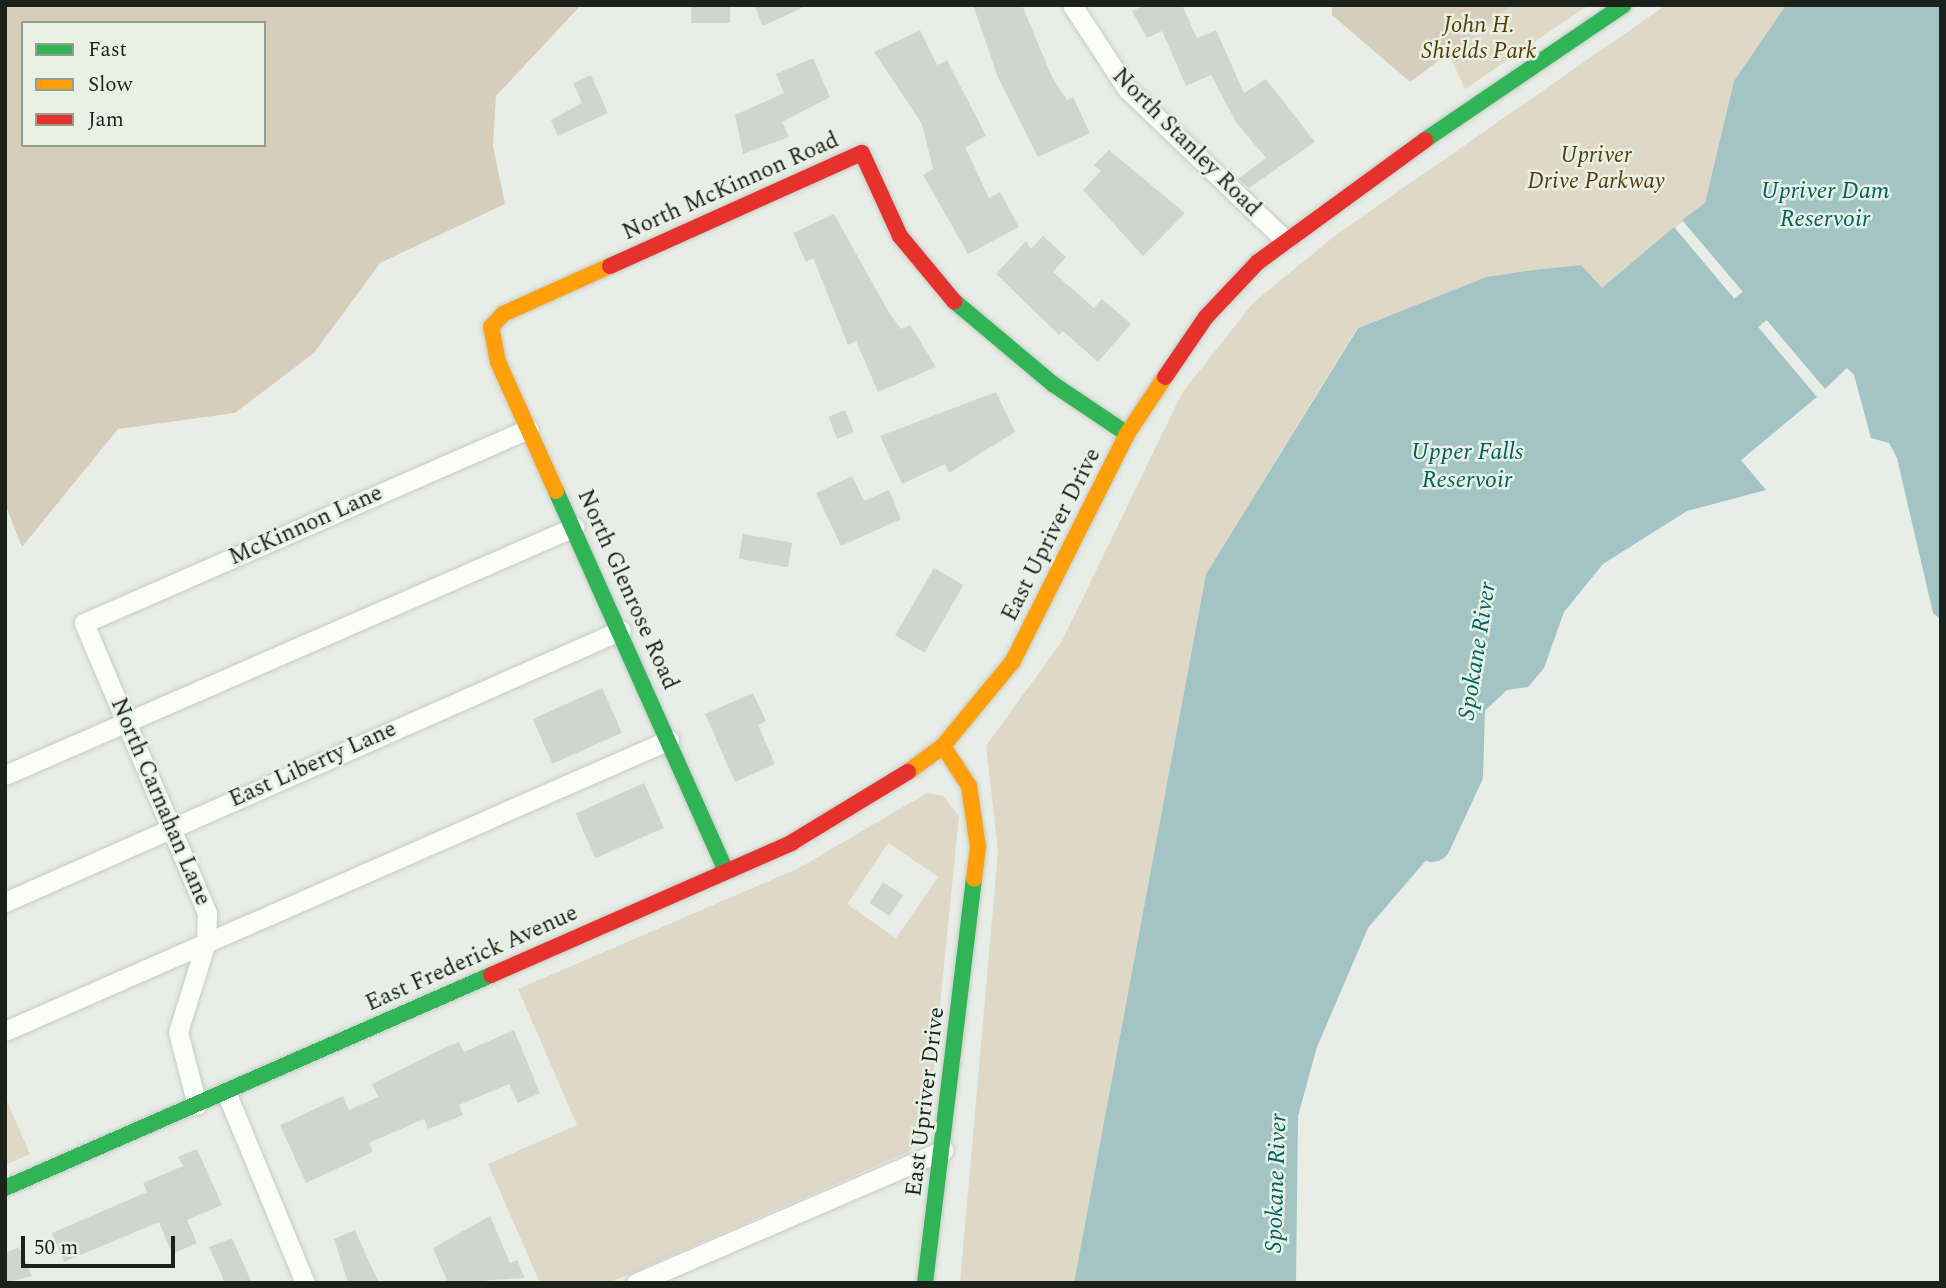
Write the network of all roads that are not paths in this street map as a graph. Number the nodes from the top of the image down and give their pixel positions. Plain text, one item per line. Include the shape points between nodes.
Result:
1 (1072, 5) edge
2 (1624, 5) edge
3 (1285, 240) junction
4 (492, 327) joint
5 (529, 429) junction
6 (1127, 434) junction
7 (574, 527) junction
8 (84, 624) joint
9 (621, 630) junction
10 (127, 722) junction
11 (669, 740) junction
12 (943, 746) junction
13 (5, 775) edge
14 (173, 827) junction
15 (726, 872) junction
16 (5, 902) edge
17 (206, 942) junction
18 (5, 1031) edge
19 (226, 1092) junction
20 (197, 1105) junction
21 (943, 1150) junction
22 (5, 1188) edge
23 (305, 1283) edge
24 (636, 1283) edge
25 (925, 1283) edge

1 - 3 street, North Stanley Road via 1127,89
2 - 3 main road, East Upriver Drive
3 - 6 main road, East Upriver Drive via 1206,317
4 - 5 main road, North Glenrose Road via 498,362
4 - 6 main road, North McKinnon Road via 503,314 862,153 900,236 942,291 1043,376
5 - 7 main road, North Glenrose Road
5 - 8 street, McKinnon Lane
6 - 12 main road, East Upriver Drive via 1013,661
7 - 9 main road, North Glenrose Road
7 - 10 street
8 - 10 street, North Carnahan Lane
9 - 11 main road, North Glenrose Road
9 - 14 street, East Liberty Lane
10 - 13 street
10 - 14 street, North Carnahan Lane
11 - 15 main road, North Glenrose Road
11 - 17 street
12 - 15 main road, East Frederick Avenue via 876,794
12 - 21 main road, East Upriver Drive via 969,786 978,847
14 - 16 street, East Liberty Lane
14 - 17 street, North Carnahan Lane via 200,886
15 - 19 main road, East Frederick Avenue
17 - 18 street
17 - 20 street, North Carnahan Lane via 178,1032
19 - 20 main road, East Frederick Avenue
19 - 23 street
20 - 22 main road, East Frederick Avenue
21 - 24 street
21 - 25 main road, East Upriver Drive

